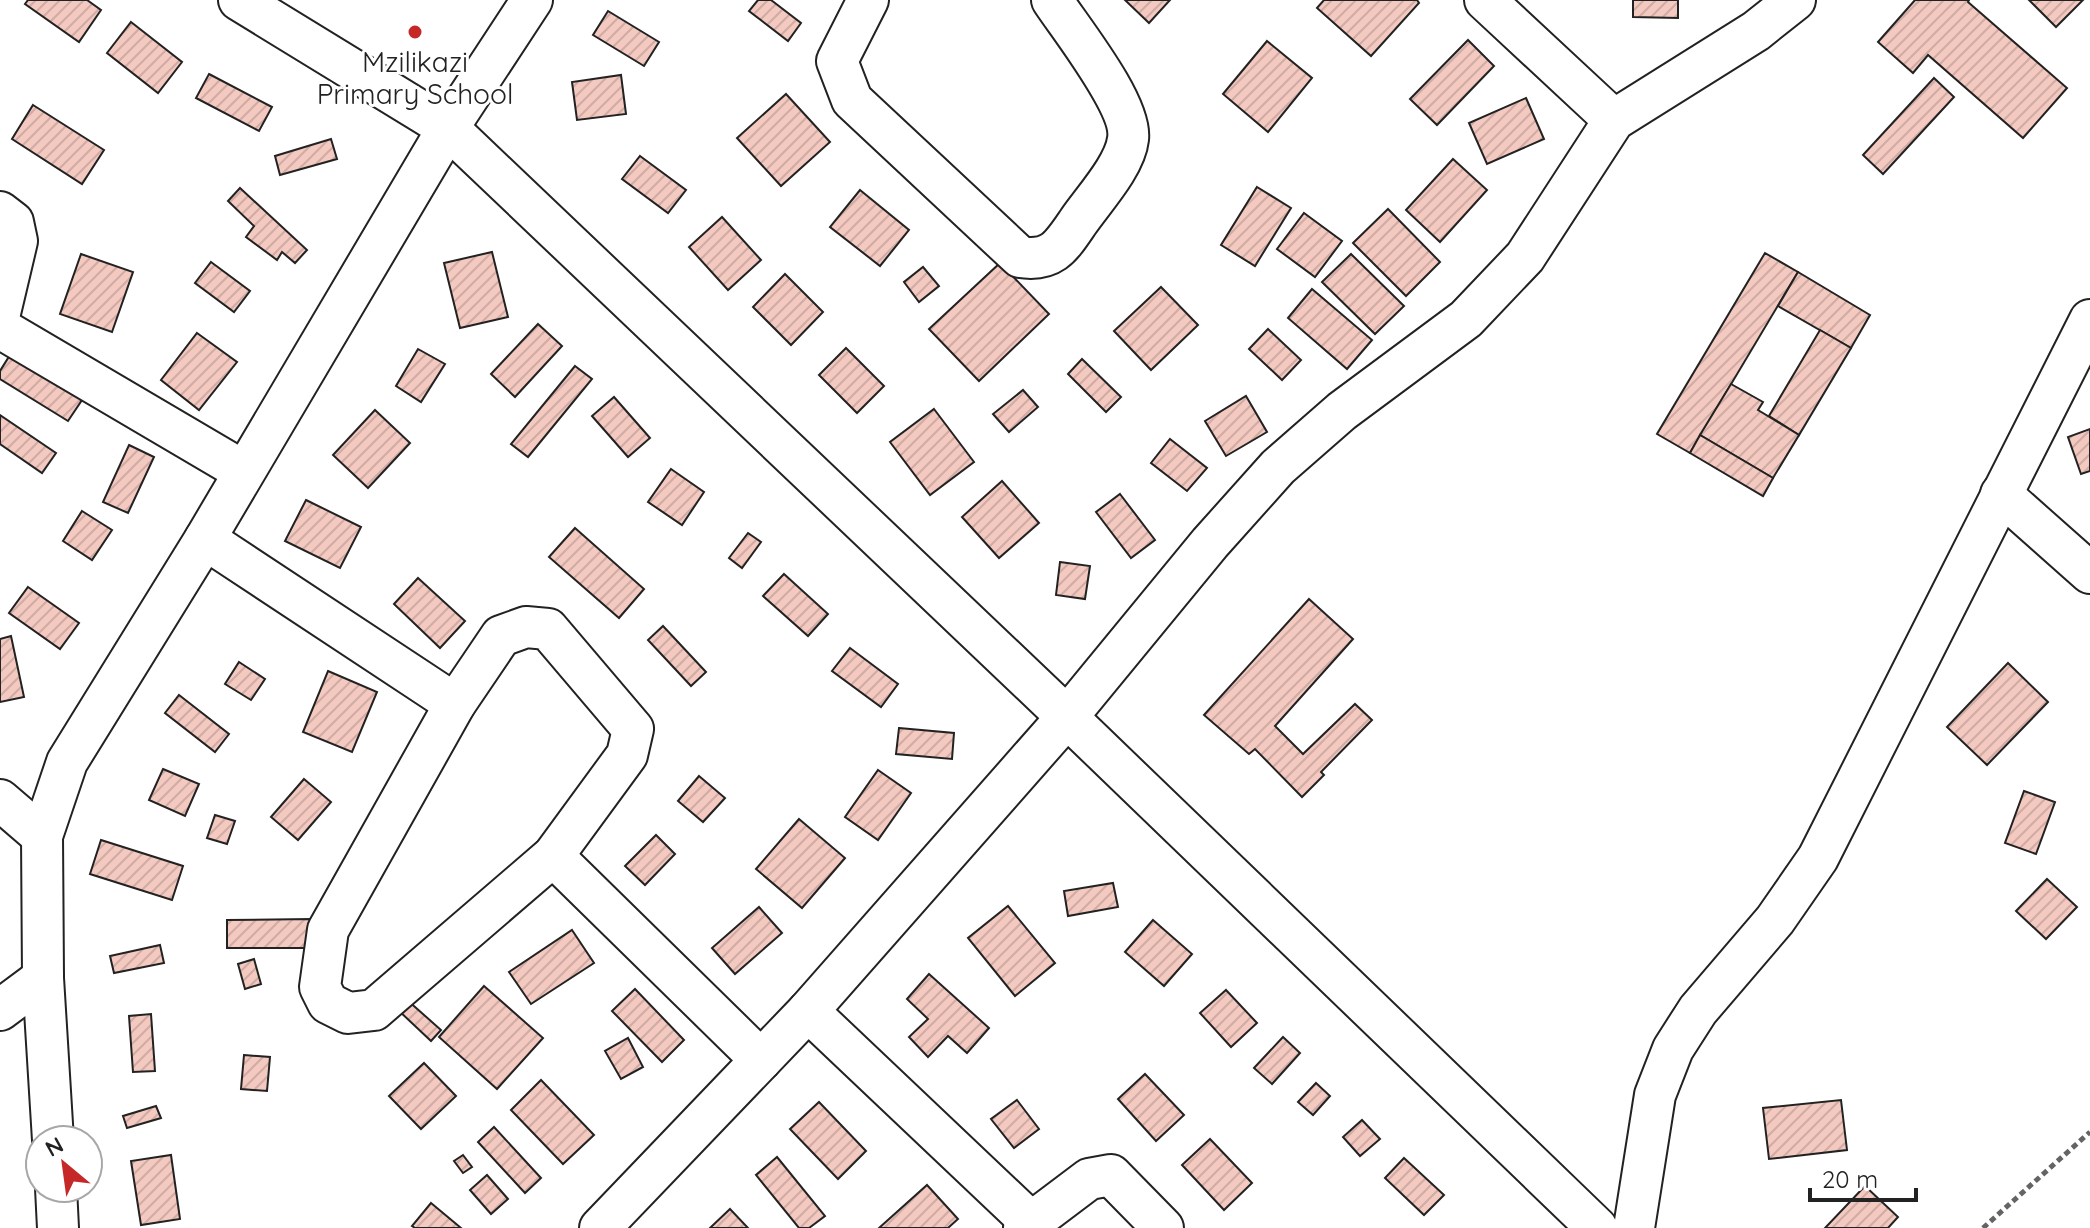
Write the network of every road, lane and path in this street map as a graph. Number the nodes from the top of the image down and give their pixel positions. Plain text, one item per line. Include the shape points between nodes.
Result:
1 (239, 0) edge
2 (532, 0) edge
3 (868, 0) edge
4 (1052, 0) edge
5 (1485, 0) edge
6 (1795, 0) edge
7 (1614, 120) junction
8 (448, 128) junction
9 (0, 212) edge
10 (0, 313) edge
11 (2090, 320) edge
12 (0, 328) edge
13 (243, 471) junction
14 (2001, 494) junction
15 (205, 539) junction
16 (2090, 573) edge
17 (455, 704) junction
18 (1067, 717) junction
19 (0, 800) edge
20 (42, 836) junction
21 (553, 856) junction
22 (43, 978) junction
23 (0, 1010) edge
24 (808, 1011) junction
25 (761, 1060) junction
26 (52, 1124) edge
27 (2090, 1132) edge
28 (57, 1204) edge
29 (1030, 1226) edge
30 (58, 1228) edge
31 (600, 1228) edge
32 (1163, 1228) edge
33 (1597, 1228) edge
34 (1634, 1228) edge
35 (1983, 1228) edge

1 - 8 street
2 - 8 street
3 - 4 street via 837,61 852,100 1020,257 1037,260 1058,250 1120,163 1129,138 1126,117 1112,89
5 - 7 street
6 - 7 street via 1756,31
7 - 18 street via 1525,257 1466,319 1342,411 1278,467
8 - 13 street
8 - 18 street
9 - 10 street via 13,222 17,241
11 - 14 street
12 - 13 street
13 - 15 street
14 - 16 street
14 - 34 street via 1818,858 1673,1049 1655,1095
15 - 17 street
15 - 20 street via 67,762
17 - 21 street via 501,636 526,627 548,629 633,729 627,755
17 - 21 street via 328,930 320,987 328,1003 348,1013 374,1010
18 - 24 street
18 - 33 street
19 - 20 street
20 - 22 street
21 - 25 street
22 - 23 street
22 - 26 street
24 - 25 street
24 - 29 street
25 - 31 street
27 - 35 path
28 - 30 street
29 - 32 street via 1089,1179 1111,1175

